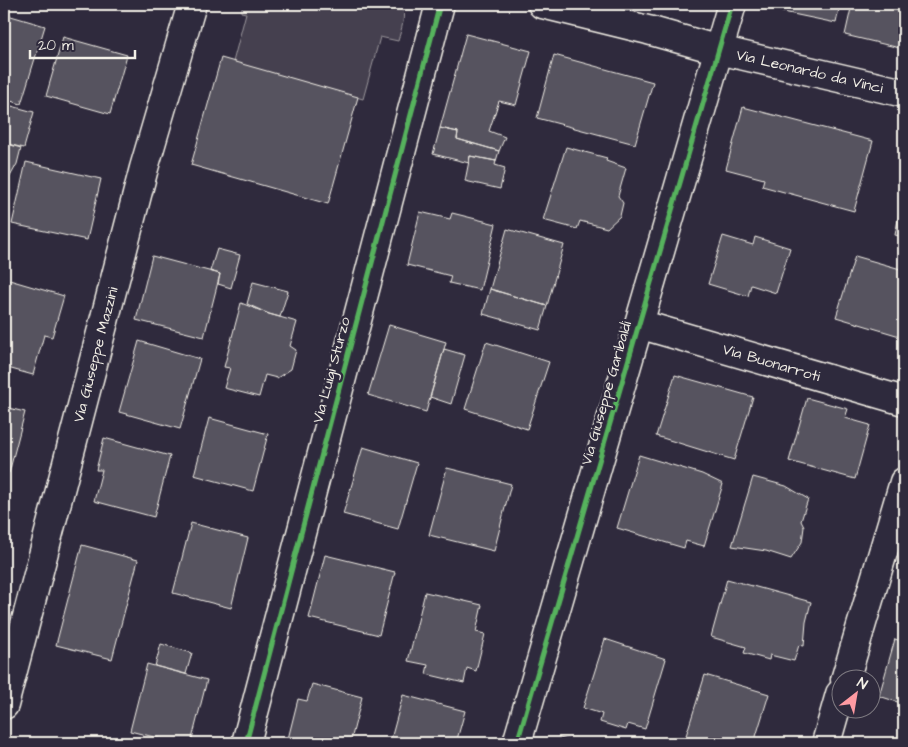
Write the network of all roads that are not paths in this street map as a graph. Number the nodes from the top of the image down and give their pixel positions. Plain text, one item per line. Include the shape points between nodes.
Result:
1 (192, 4) edge
2 (440, 4) edge
3 (542, 4) edge
4 (732, 4) edge
5 (720, 50) junction
6 (904, 93) edge
7 (639, 324) junction
8 (904, 401) edge
9 (904, 482) edge
10 (848, 670) edge
11 (4, 705) edge
12 (833, 720) edge
13 (246, 743) edge
14 (517, 743) edge
15 (826, 743) edge

1 - 11 street, Via Giuseppe Mazzini via 144,168
2 - 13 street, Via Luigi Sturzo
3 - 5 street, Via Leonardo da Vinci
4 - 5 street, Via Giuseppe Garibaldi
5 - 6 street, Via Leonardo da Vinci
5 - 7 street, Via Giuseppe Garibaldi
7 - 8 street, Via Buonarroti
7 - 14 street, Via Giuseppe Garibaldi
9 - 10 street
12 - 15 street

